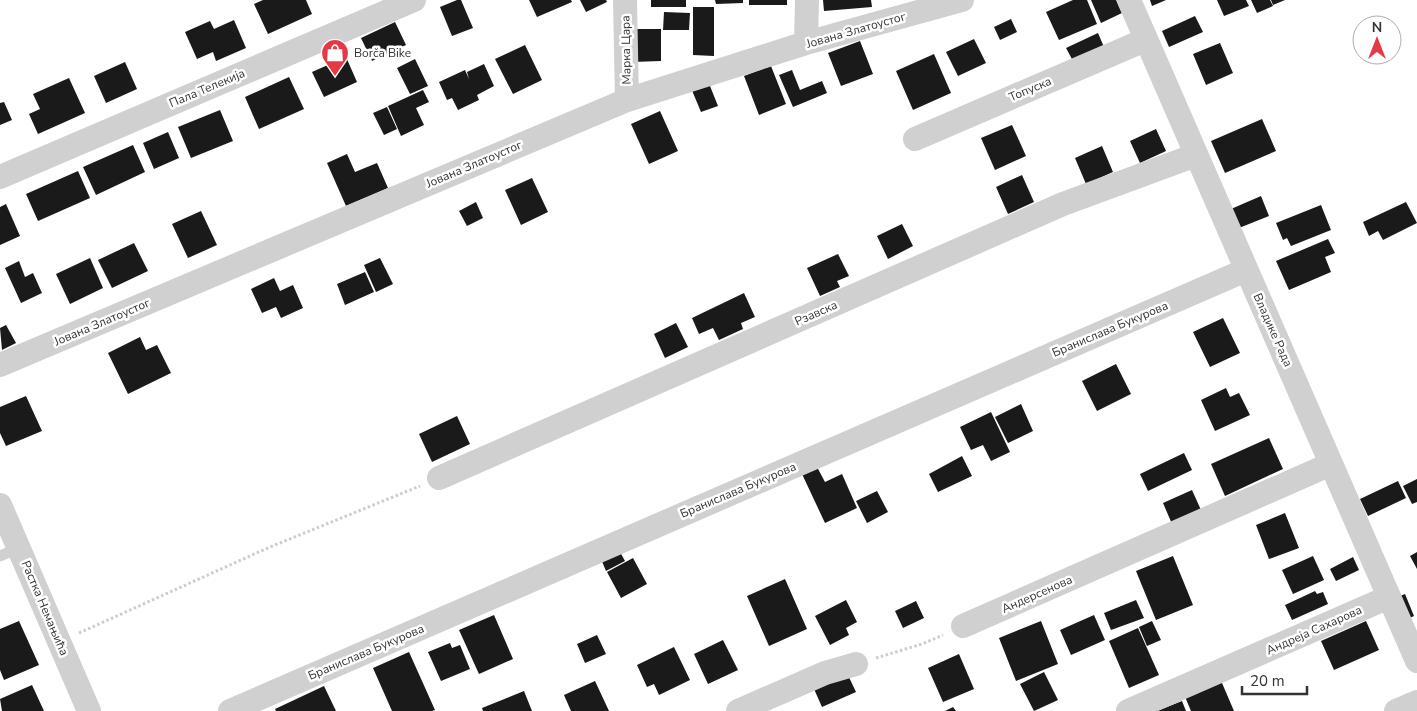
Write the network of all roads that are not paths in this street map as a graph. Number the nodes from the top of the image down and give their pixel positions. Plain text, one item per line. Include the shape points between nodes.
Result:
1 (414, 0) edge
2 (625, 0) edge
3 (807, 0) edge
4 (962, 0) edge
5 (1129, 0) edge
6 (1145, 40) junction
7 (806, 43) junction
8 (627, 100) junction
9 (915, 139) dead end
10 (1196, 155) junction
11 (0, 177) edge
12 (1246, 270) junction
13 (0, 365) edge
14 (1331, 464) junction
15 (439, 478) road end
16 (0, 505) edge
17 (9, 552) edge
18 (1389, 597) junction
19 (963, 626) road end
20 (1417, 661) edge
21 (856, 664) road end
22 (1417, 702) edge
23 (89, 711) edge
24 (230, 711) edge
25 (738, 711) edge
26 (1128, 711) edge
27 (1396, 711) edge

1 - 11 street, Пала Телекија
2 - 8 street, Марка Цара
3 - 7 street
4 - 7 street, Јована Златоустог
5 - 6 street, Владике Рада
6 - 9 street, Топуска
6 - 10 street, Владике Рада
7 - 8 street, Јована Златоустог
8 - 13 street, Јована Златоустог
10 - 12 street, Владике Рада
10 - 15 street, Рзавска via 1063,204
12 - 14 street, Владике Рада
12 - 24 street, Бранислава Букурова
14 - 18 street, Владике Рада
14 - 19 street, Андерсенова
16 - 17 street, Растка Немањића
17 - 23 street, Растка Немањића via 59,642
18 - 20 street, Владике Рада
18 - 26 street, Андреја Сахарова
21 - 25 street via 825,673
22 - 27 street

